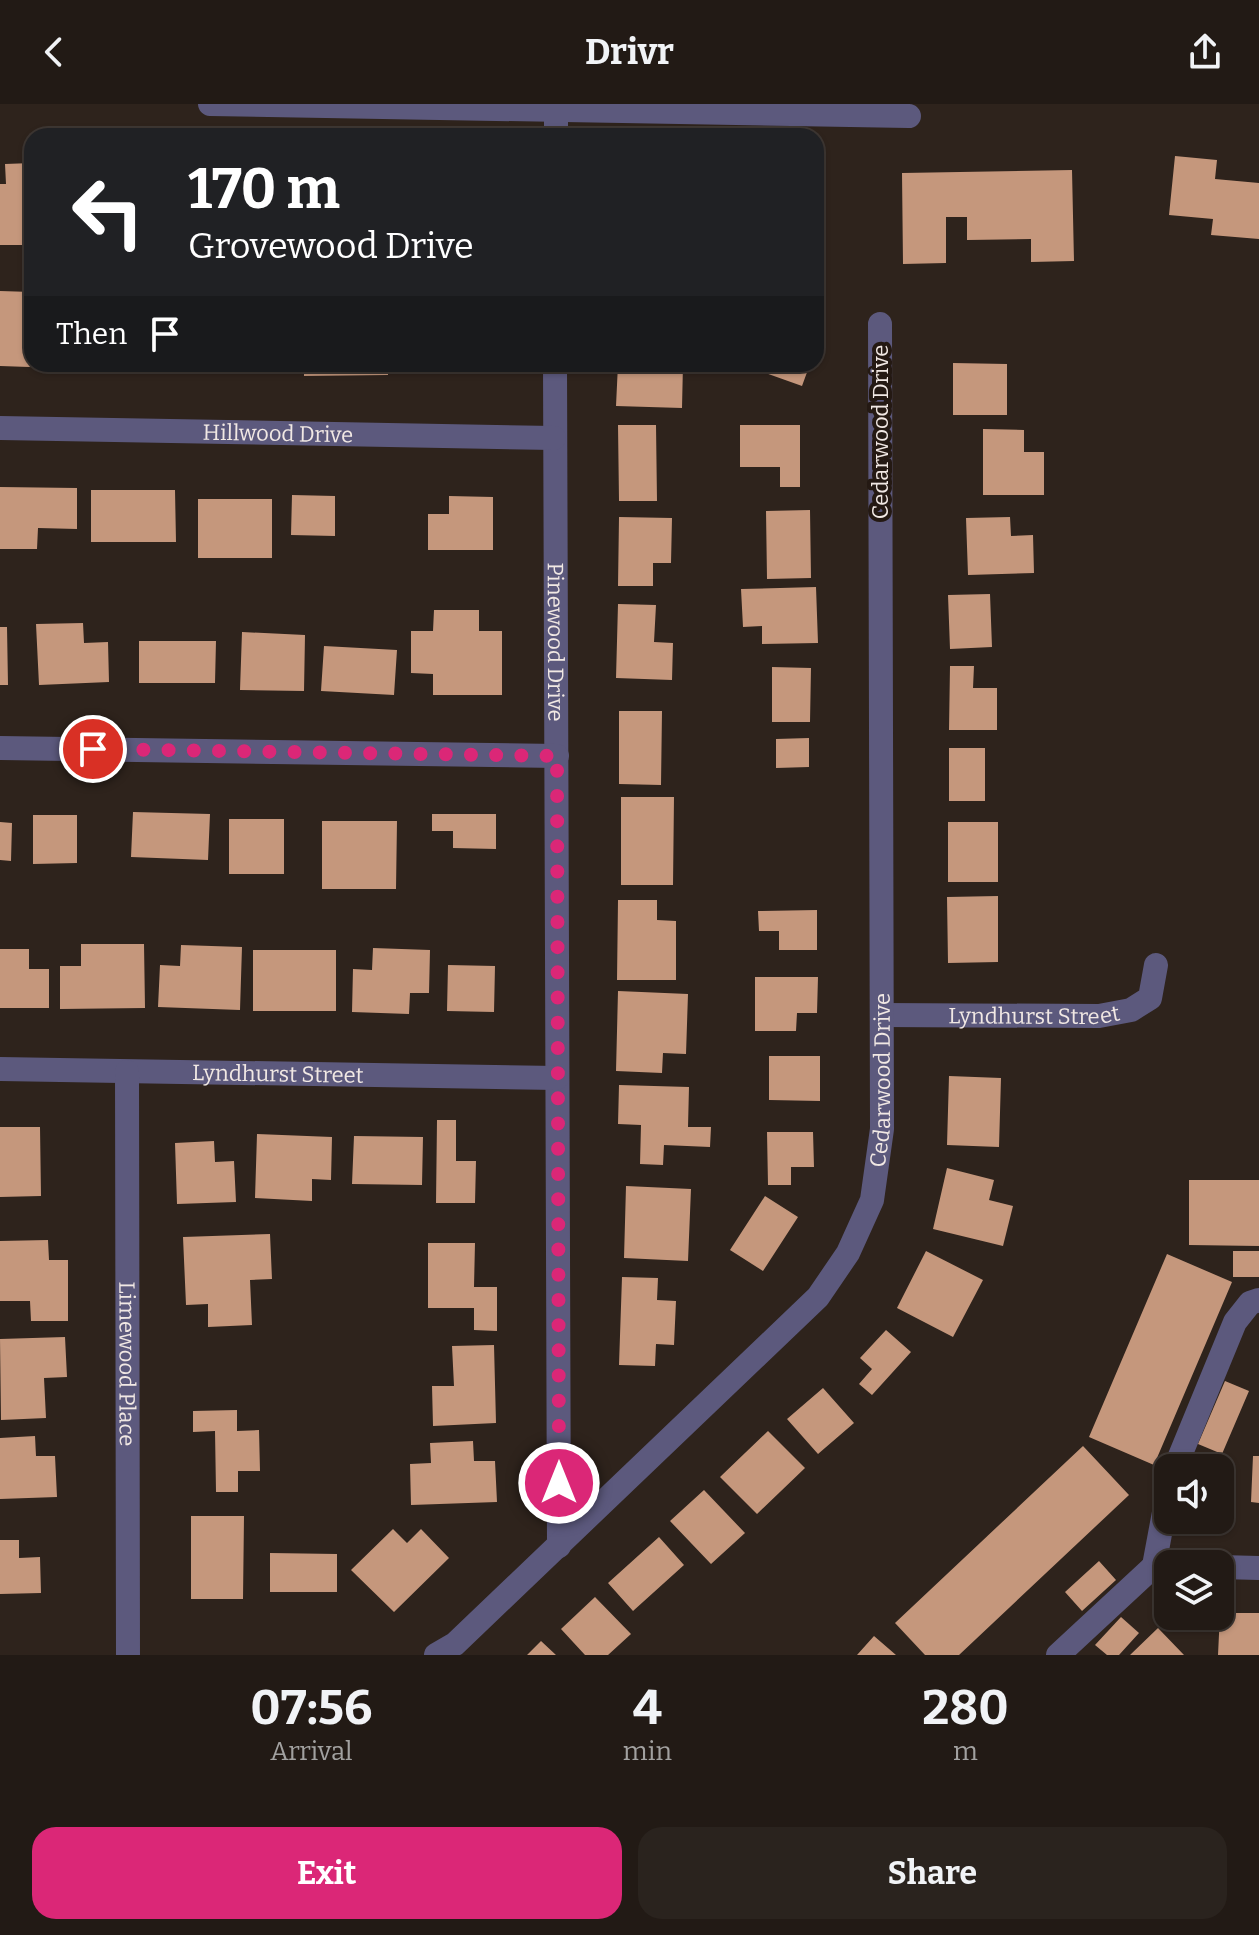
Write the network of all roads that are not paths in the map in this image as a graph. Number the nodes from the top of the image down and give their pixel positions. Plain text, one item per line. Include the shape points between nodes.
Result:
1 (210, 104) edge
2 (556, 106) edge
3 (893, 112) edge
4 (556, 128) edge
5 (880, 324) dead end
6 (555, 372) edge
7 (0, 428) edge
8 (554, 438) junction
9 (0, 748) edge
10 (557, 756) junction
11 (1156, 965) dead end
12 (882, 1015) junction
13 (0, 1069) edge
14 (127, 1072) junction
15 (557, 1078) junction
16 (1259, 1300) edge
17 (1181, 1454) edge
18 (559, 1546) junction
19 (1234, 1567) edge
20 (1259, 1568) edge
21 (1154, 1572) edge
22 (128, 1655) edge
23 (436, 1655) edge
24 (1058, 1655) edge

1 - 2 street
2 - 3 street
2 - 4 street
5 - 12 street, Cedarwood Drive
6 - 8 street, Pinewood Drive
7 - 8 street, Hillwood Drive
8 - 10 street, Pinewood Drive
9 - 10 street
10 - 15 street, Pinewood Drive
11 - 12 street, Lyndhurst Street via 1150,998 1131,1010 1099,1016
12 - 18 street, Cedarwood Drive via 880,1143 872,1200 848,1253 818,1297
13 - 14 street, Lyndhurst Street
14 - 15 street, Lyndhurst Street
14 - 22 street, Limewood Place
15 - 18 street, Pinewood Drive
16 - 17 street via 1235,1322
18 - 23 street, Cedarwood Drive via 455,1644
19 - 20 street
21 - 24 street

